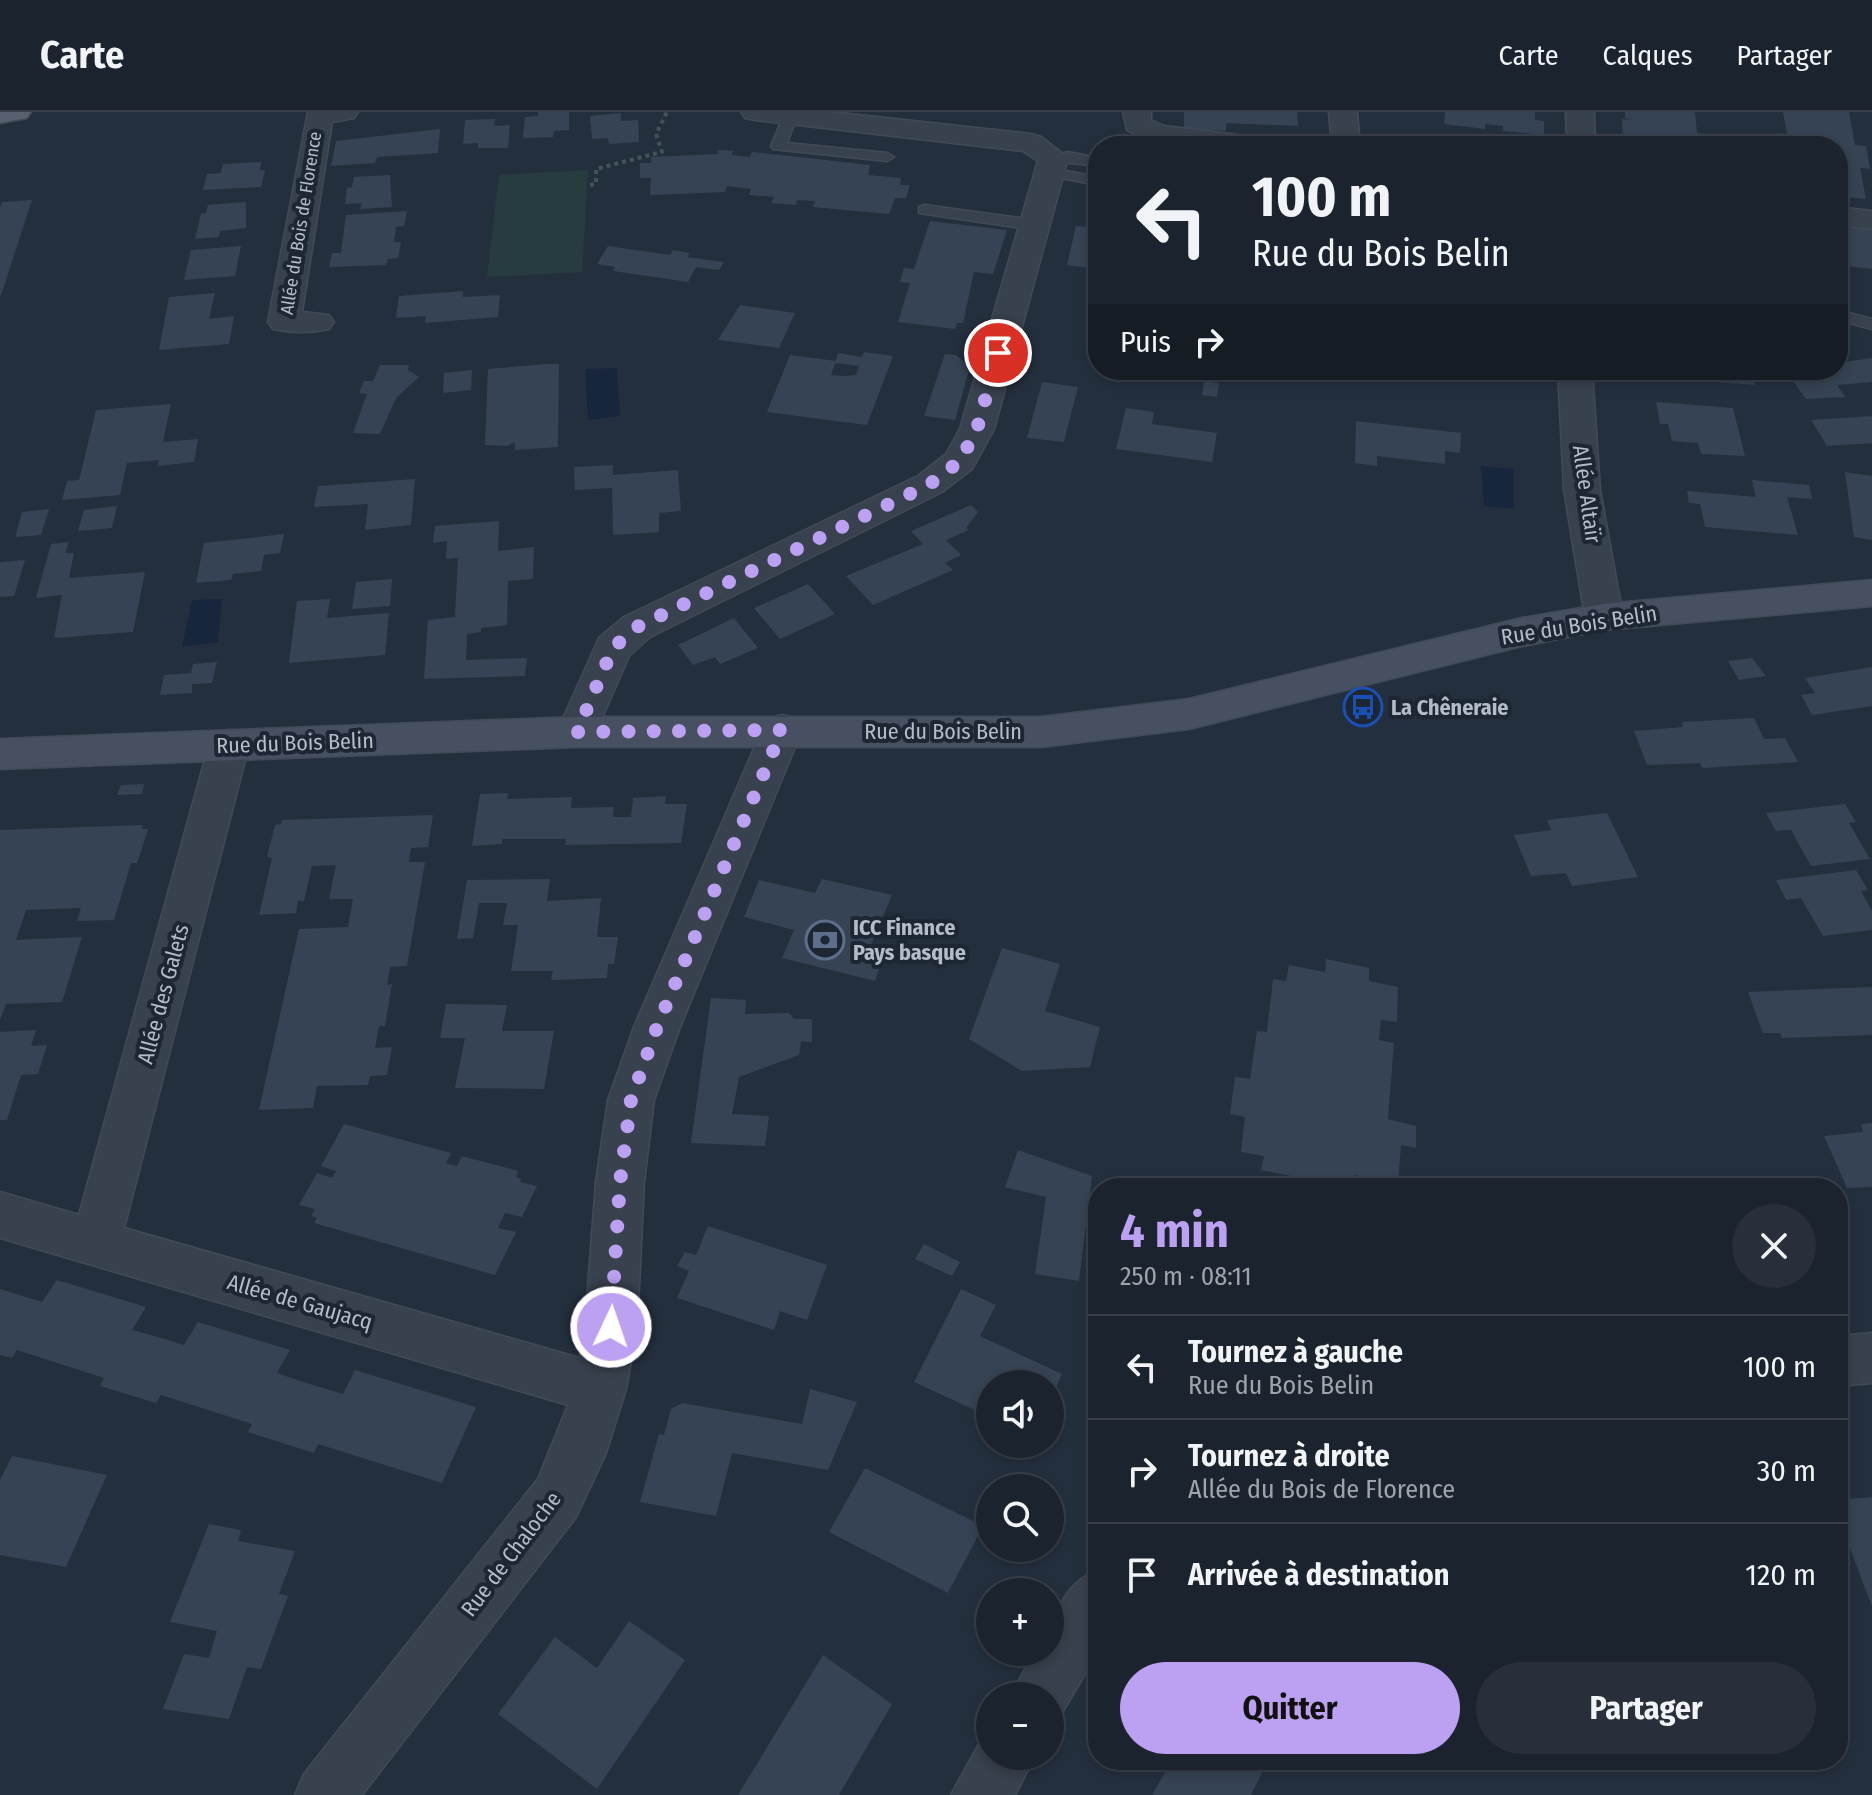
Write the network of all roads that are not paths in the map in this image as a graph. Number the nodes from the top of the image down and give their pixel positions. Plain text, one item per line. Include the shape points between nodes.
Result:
1 (17, 112) edge
2 (344, 112) edge
3 (755, 112) edge
4 (1343, 112) edge
5 (1580, 112) edge
6 (0, 115) edge
7 (790, 117) junction
8 (1137, 118) edge
9 (1170, 136) edge
10 (1345, 136) edge
11 (1581, 136) edge
12 (887, 157) dead end
13 (1088, 160) edge
14 (1051, 165) junction
15 (1088, 178) edge
16 (924, 210) dead end
17 (1848, 217) edge
18 (1872, 220) edge
19 (1035, 225) junction
20 (1848, 318) edge
21 (318, 322) dead end
22 (1872, 324) edge
23 (1576, 380) edge
24 (1872, 593) edge
25 (1604, 617) junction
26 (782, 730) junction
27 (577, 732) junction
28 (229, 745) junction
29 (0, 754) edge
30 (0, 1215) edge
31 (96, 1242) junction
32 (1872, 1358) edge
33 (1848, 1360) edge
34 (600, 1389) junction
35 (1088, 1615) edge
36 (1048, 1682) edge
37 (996, 1770) edge
38 (325, 1795) edge
39 (981, 1795) edge

1 - 6 main road
2 - 21 street, Allée du Bois de Florence via 319,116 284,322
3 - 7 street
4 - 10 street
5 - 11 street
7 - 12 lane via 778,146
7 - 14 street via 1031,143
8 - 9 street
13 - 14 lane via 1068,156
14 - 15 lane
14 - 19 street
16 - 19 lane
17 - 18 street
19 - 27 street via 977,429 960,461 930,484 637,627 613,648
20 - 22 lane
23 - 25 street, Allée Altaïr via 1582,490
24 - 25 street, Rue du Bois Belin
25 - 26 street, Rue du Bois Belin via 1522,632 1189,714 1041,732
26 - 27 street, Rue du Bois Belin
26 - 34 street, Rue de Chaloche via 631,1100 611,1327
27 - 28 street, Rue du Bois Belin
28 - 29 street, Rue du Bois Belin
28 - 31 street, Allée des Galets
30 - 31 street, Allée de Gaujacq
31 - 34 street, Allée de Gaujacq
32 - 33 street
34 - 38 street, Rue de Chaloche via 557,1498
35 - 36 street
37 - 39 street

